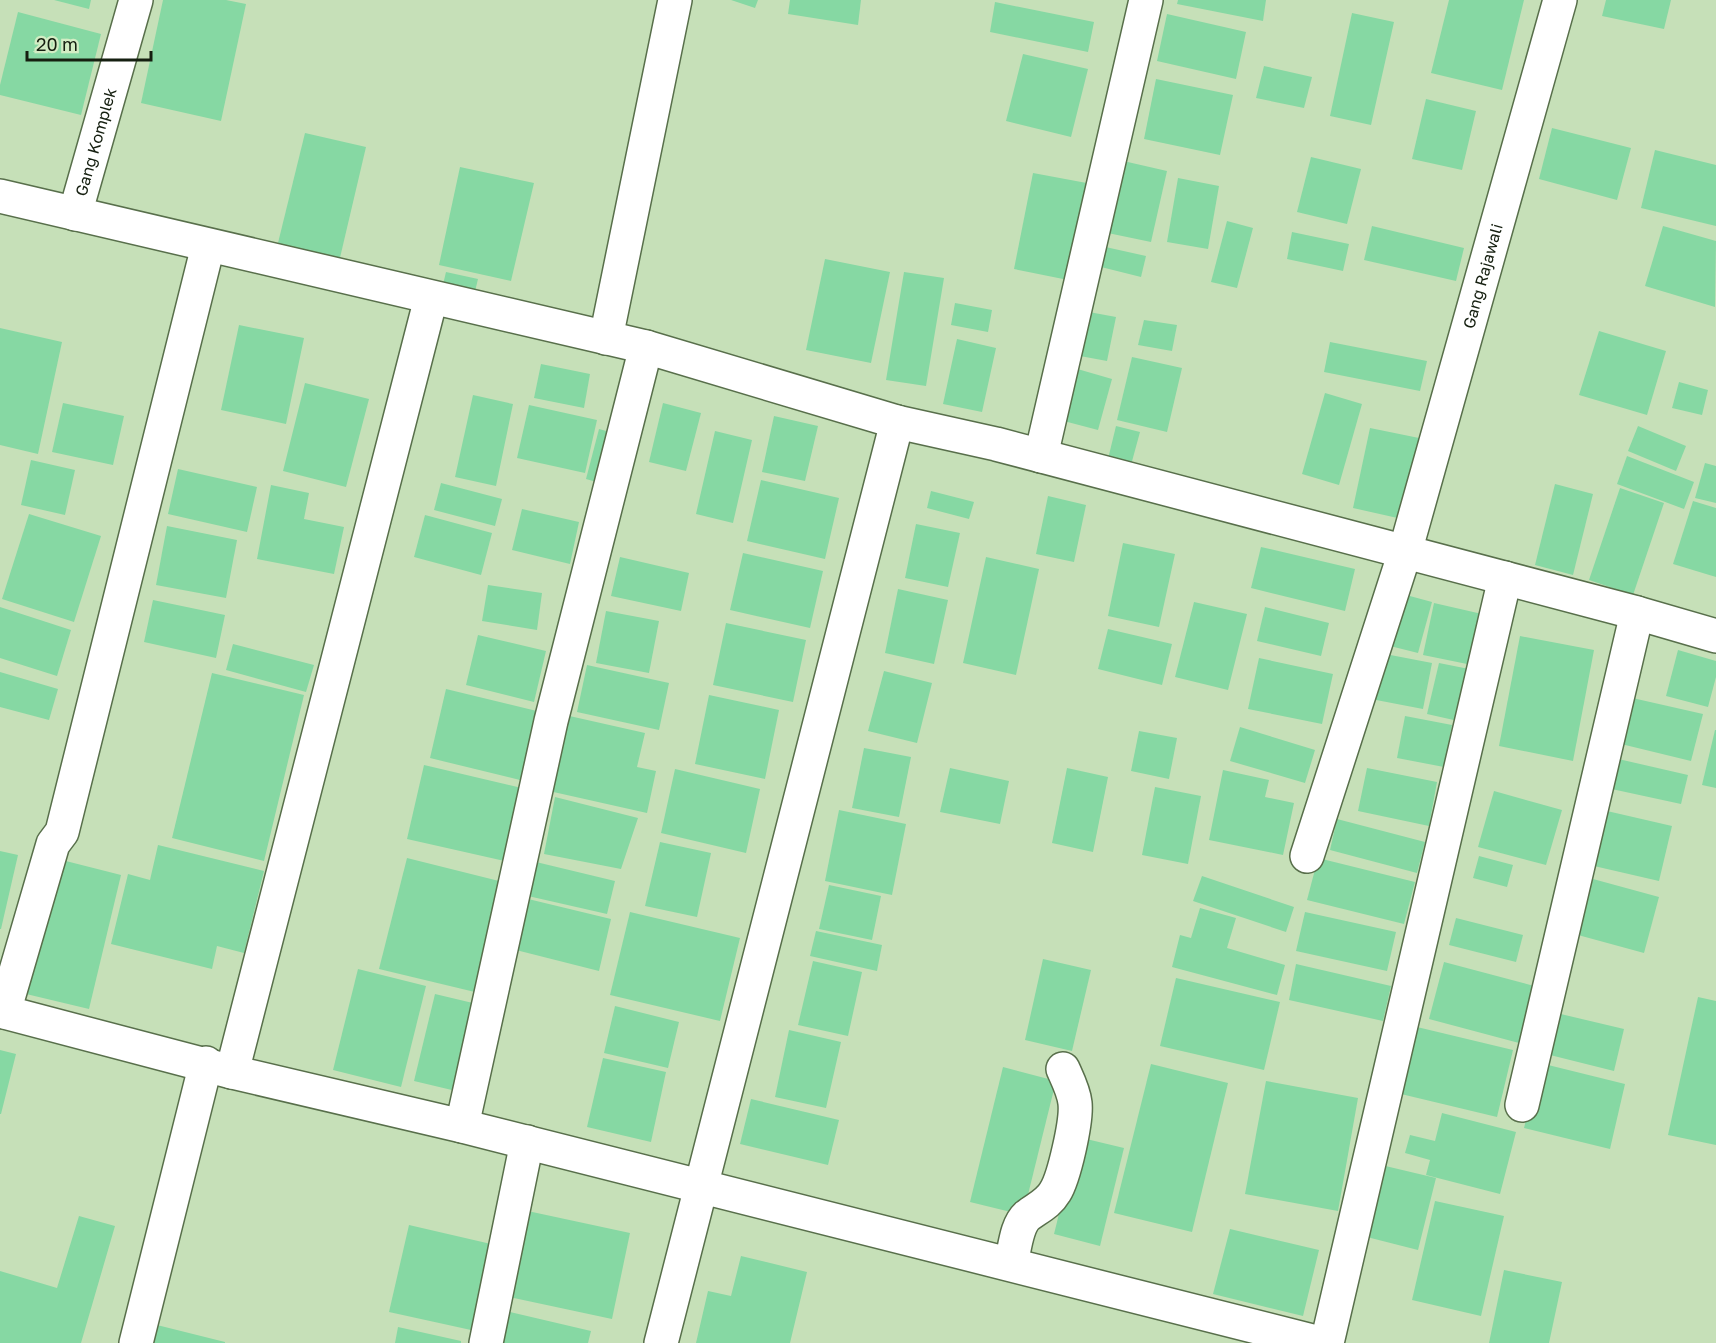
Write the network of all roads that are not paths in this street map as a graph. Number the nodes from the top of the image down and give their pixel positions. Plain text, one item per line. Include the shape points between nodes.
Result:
1 (136, 0) edge
2 (675, 0) edge
3 (1146, 0) edge
4 (1560, 0) edge
5 (0, 196) edge
6 (75, 214) junction
7 (208, 246) junction
8 (431, 298) junction
9 (606, 338) junction
10 (646, 347) junction
11 (897, 422) junction
12 (1041, 456) junction
13 (1405, 552) junction
14 (1505, 578) junction
15 (1637, 613) junction
16 (1716, 636) edge
17 (1307, 856) dead end
18 (2, 1011) edge
19 (219, 1067) junction
20 (1063, 1069) dead end
21 (1522, 1105) dead end
22 (462, 1126) junction
23 (527, 1142) junction
24 (701, 1185) junction
25 (1011, 1263) junction
26 (136, 1343) edge
27 (486, 1343) edge
28 (661, 1343) edge
29 (1320, 1343) edge
30 (1327, 1343) edge

1 - 6 street, Gang Komplek
2 - 9 street
3 - 12 street
4 - 13 street, Gang Rajawali
5 - 6 street
6 - 7 street
7 - 8 street
7 - 18 street via 62,832 53,844
8 - 9 street
8 - 19 street
9 - 10 street
10 - 11 street
10 - 22 street via 550,721
11 - 12 street
11 - 24 street
12 - 13 street
13 - 14 street
13 - 17 street, Gang Rajawali
14 - 15 street
14 - 30 street
15 - 16 street
15 - 21 street
18 - 19 street
19 - 22 street
19 - 26 street
20 - 25 street via 1075,1102 1062,1170 1056,1191 1021,1224
22 - 23 street
23 - 24 street
23 - 27 street
24 - 25 street
24 - 28 street
25 - 29 street

